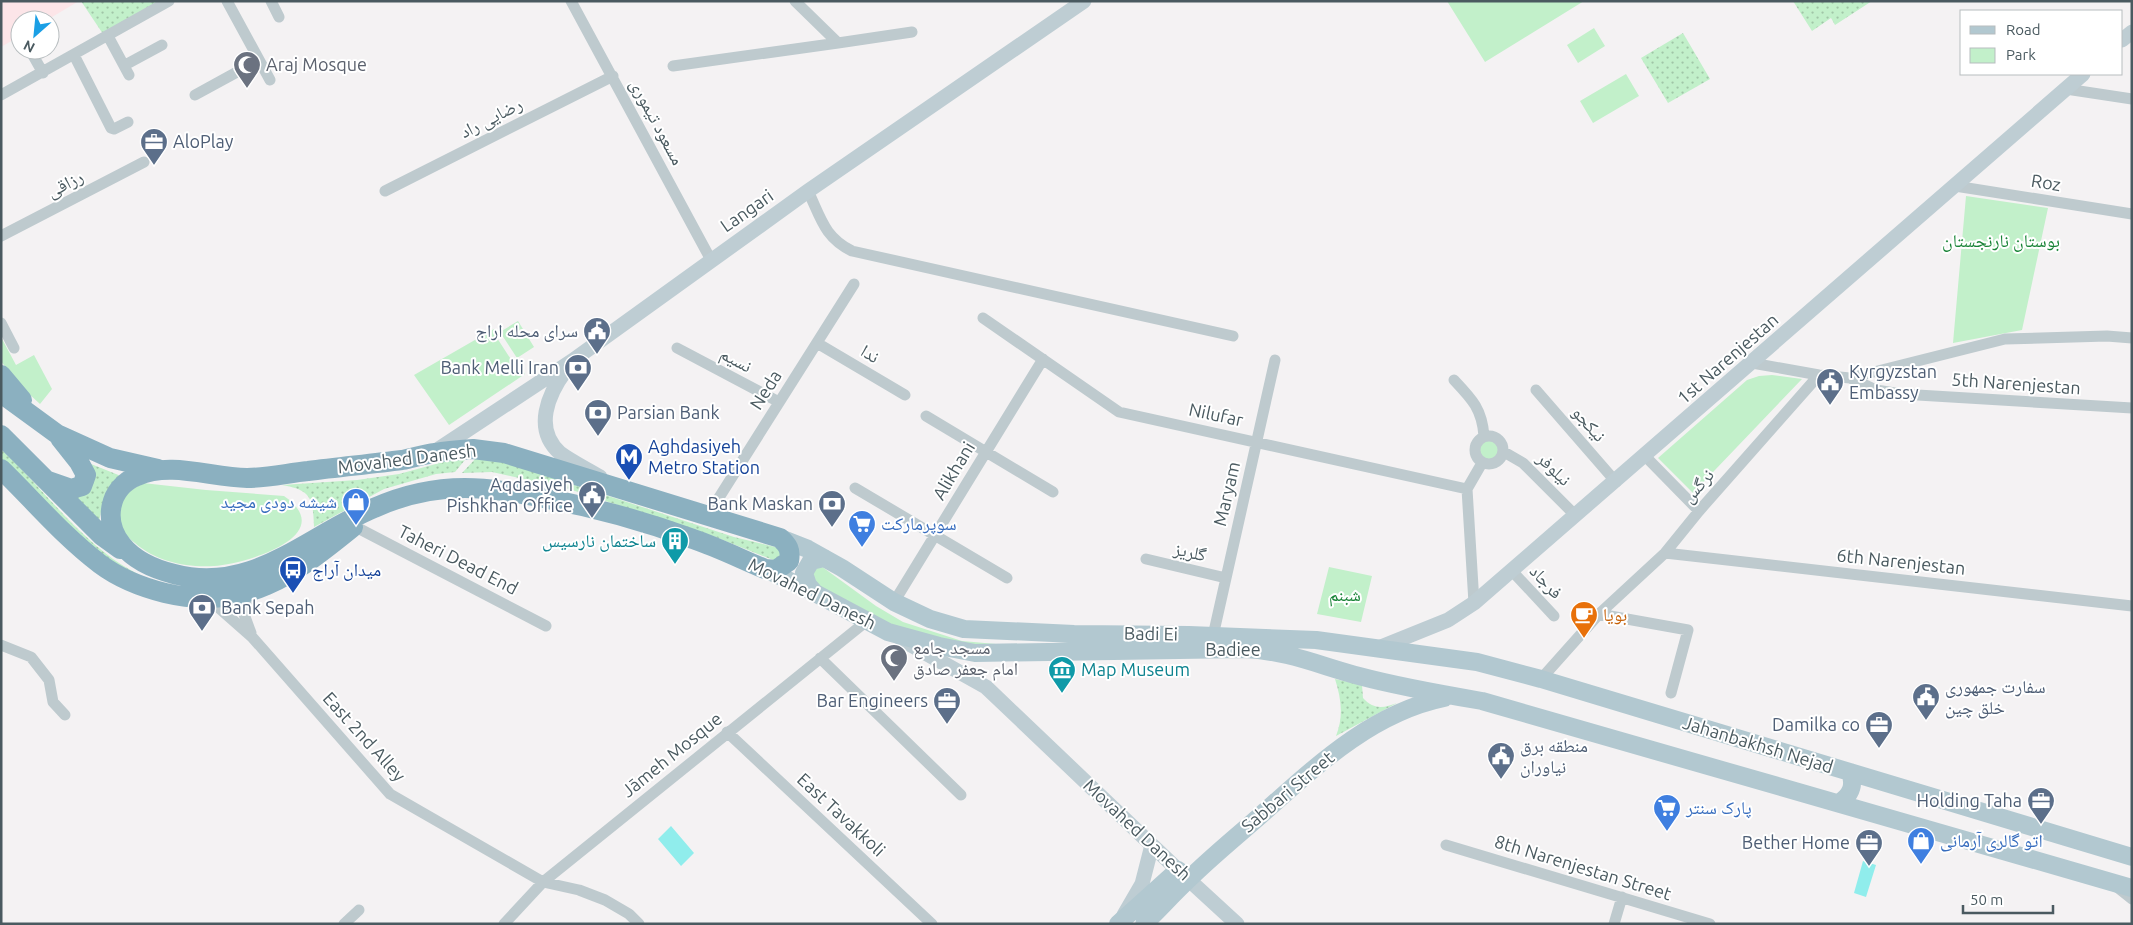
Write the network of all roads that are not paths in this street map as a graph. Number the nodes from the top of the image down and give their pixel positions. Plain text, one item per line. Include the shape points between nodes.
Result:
1 (169, 1) edge
2 (227, 1) edge
3 (270, 1) edge
4 (571, 1) edge
5 (795, 1) edge
6 (1084, 1) edge
7 (279, 16) dead end
8 (912, 32) dead end
9 (108, 36) junction
10 (838, 43) junction
11 (162, 45) dead end
12 (74, 55) junction
13 (36, 60) edge
14 (259, 60) junction
15 (673, 66) dead end
16 (43, 73) junction
17 (2083, 75) edge
18 (613, 76) junction
19 (270, 80) dead end
20 (2066, 89) junction
21 (1, 95) edge
22 (195, 96) dead end
23 (2132, 99) edge
24 (128, 122) dead end
25 (144, 162) dead end
26 (1955, 186) junction
27 (385, 191) dead end
28 (808, 191) junction
29 (2132, 214) edge
30 (1, 236) edge
31 (711, 260) junction
32 (854, 284) dead end
33 (982, 318) dead end
34 (1, 323) edge
35 (1233, 336) dead end
36 (2132, 338) edge
37 (817, 343) junction
38 (14, 348) dead end
39 (677, 348) dead end
40 (1043, 359) junction
41 (1275, 360) dead end
42 (572, 361) junction
43 (1752, 363) junction
44 (1, 375) edge
45 (1819, 375) junction
46 (1850, 378) junction
47 (1454, 380) dead end
48 (1536, 390) dead end
49 (1, 393) edge
50 (905, 395) dead end
51 (780, 402) junction
52 (2132, 408) edge
53 (926, 416) dead end
54 (39, 421) junction
55 (57, 434) junction
56 (1, 435) edge
57 (1484, 436) junction
58 (1257, 442) junction
59 (986, 452) junction
60 (1504, 452) junction
61 (433, 453) junction
62 (1645, 456) junction
63 (1482, 463) junction
64 (1, 469) edge
65 (158, 469) junction
66 (46, 480) junction
67 (1616, 482) junction
68 (612, 485) junction
69 (855, 488) dead end
70 (1467, 489) junction
71 (1053, 492) dead end
72 (373, 508) junction
73 (1699, 511) junction
74 (708, 515) junction
75 (1576, 516) junction
76 (354, 526) junction
77 (936, 534) junction
78 (780, 538) junction
79 (1665, 553) junction
80 (824, 558) junction
81 (136, 560) junction
82 (1146, 560) dead end
83 (765, 569) junction
84 (1513, 572) junction
85 (1007, 578) dead end
86 (1226, 578) junction
87 (252, 591) junction
88 (814, 593) junction
89 (210, 600) junction
90 (894, 602) junction
91 (1474, 603) junction
92 (2132, 606) edge
93 (1598, 614) junction
94 (1554, 616) dead end
95 (868, 620) junction
96 (546, 626) dead end
97 (981, 630) joint
98 (888, 632) junction
99 (1213, 636) junction
100 (252, 637) junction
101 (1, 645) edge
102 (1381, 647) junction
103 (820, 658) junction
104 (1541, 680) junction
105 (1671, 693) dead end
106 (1455, 696) junction
107 (66, 715) dead end
108 (727, 732) junction
109 (1850, 772) junction
110 (961, 795) dead end
111 (1839, 804) junction
112 (1152, 845) junction
113 (1446, 845) dead end
114 (2132, 857) edge
115 (1183, 874) junction
116 (2110, 881) junction
117 (543, 882) junction
118 (2132, 888) edge
119 (1622, 898) junction
120 (2132, 899) edge
121 (359, 910) dead end
122 (1118, 923) edge
123 (344, 924) edge
124 (504, 924) edge
125 (639, 924) edge
126 (932, 924) edge
127 (1144, 924) edge
128 (1237, 924) edge
129 (1614, 924) edge
130 (1710, 924) edge

1 - 9 street
2 - 14 street
3 - 7 street
4 - 18 street, مسعود تیموری
5 - 10 street
6 - 28 main road, Langari
8 - 10 street
9 - 11 street via 127,70
9 - 12 street
10 - 15 street
12 - 16 street
12 - 24 street via 111,128
13 - 16 street
14 - 19 street
14 - 22 street
16 - 21 street
17 - 20 main road, 1st Narenjestan
18 - 27 street, رضایی راد
18 - 31 street, مسعود تیموری
20 - 23 street
20 - 26 main road, 1st Narenjestan
25 - 30 street, رزاقی
26 - 29 street, Roz
26 - 43 main road, 1st Narenjestan
28 - 31 main road, Langari
28 - 35 street via 830,236 852,250
31 - 42 main road, Langari
32 - 37 street, Neda
33 - 40 street, Nilufar
34 - 38 street
36 - 46 street via 2005,339
37 - 50 street, ندا
37 - 51 street, Neda
39 - 51 street, نسیم
40 - 58 street, Nilufar via 1119,412
40 - 59 street, Alikhani
41 - 58 street, Maryam
42 - 61 main road, Langari
42 - 68 main road via 552,392 545,420 546,432 560,452
43 - 45 street, 5th Narenjestan
43 - 62 main road, 1st Narenjestan
44 - 54 highway
45 - 46 street, 5th Narenjestan
45 - 73 street, نرگس
46 - 52 street, 5th Narenjestan via 1876,390 1901,394
47 - 57 street via 1475,403
48 - 67 street, نیکجو
49 - 54 highway
51 - 74 street, Neda
53 - 59 street
54 - 55 highway
55 - 65 highway, Movahed Danesh via 110,458
55 - 66 highway via 80,462 86,475 82,486 72,489
56 - 66 highway
57 - 60 street via 1500,439
57 - 63 street via 1475,447 1476,456
58 - 70 street, Nilufar
58 - 86 street, Maryam
59 - 71 street
59 - 77 street, Alikhani
60 - 63 street via 1496,463
60 - 75 street, نیلوفر via 1523,463
61 - 65 highway, Movahed Danesh via 404,460 248,478
61 - 68 highway, Movahed Danesh via 473,449 504,453
62 - 67 main road, 1st Narenjestan
62 - 73 street
63 - 70 street
64 - 89 highway via 61,531 110,571 149,589
65 - 81 highway via 126,482 112,501 110,524
66 - 81 highway via 102,536
67 - 75 main road, 1st Narenjestan
68 - 74 highway, Movahed Danesh
69 - 77 street
70 - 91 street
72 - 76 highway
72 - 81 highway, Movahed Danesh via 263,568 240,576 189,578
72 - 83 highway, Movahed Danesh via 437,489 516,493 613,513 694,539
73 - 79 street, نرگس
74 - 78 highway, Movahed Danesh
75 - 84 main road, 1st Narenjestan
76 - 87 highway via 309,562
76 - 96 street, Taheri Dead End
77 - 85 street
77 - 90 street, Alikhani
78 - 80 main road, Movahed Danesh
78 - 83 highway via 789,549 789,561 776,570
79 - 92 street, 6th Narenjestan
79 - 93 street, نرگس
80 - 88 main road via 811,561 804,573
80 - 90 main road, Movahed Danesh
82 - 86 street, گلریز
83 - 88 main road, Movahed Danesh
84 - 91 main road, 1st Narenjestan
84 - 94 street, فرجاد
86 - 99 street, Maryam
87 - 89 highway
87 - 100 street via 244,614
88 - 95 main road, Movahed Danesh
89 - 100 street, East 2nd Alley
90 - 97 main road, Movahed Danesh via 945,624
91 - 102 main road, 1st Narenjestan via 1448,620
93 - 104 street, نرگس
93 - 105 street via 1686,628 1688,632
95 - 98 main road, Movahed Danesh
95 - 103 street, Jāmeh Mosque
97 - 99 main road, Badi Ei
98 - 106 main road, Badiee via 975,653 1266,650 1305,658 1380,682
98 - 112 main road, Movahed Danesh via 986,687
99 - 102 main road, Badi Ei via 1316,640
100 - 117 street, East 2nd Alley via 390,794
101 - 107 street via 31,657 49,680 53,702
102 - 104 main road, Jahanbakhsh Nejad via 1477,662
103 - 108 street, Jāmeh Mosque
103 - 110 street
104 - 109 main road, Jahanbakhsh Nejad
106 - 111 main road, Jahanbakhsh Nejad
106 - 115 main road, Sabbari Street via 1421,703 1356,737
108 - 117 street, Jāmeh Mosque
108 - 126 street, East Tavakkoli
109 - 111 main road via 1852,790 1848,798
109 - 114 main road, Jahanbakhsh Nejad
111 - 116 main road, Jahanbakhsh Nejad
112 - 115 main road, Movahed Danesh
112 - 122 main road via 1142,884
113 - 119 street, 8th Narenjestan Street
115 - 122 main road, Sabbari Street
115 - 127 main road, Sabbari Street via 1165,905
115 - 128 main road, Movahed Danesh
116 - 118 main road, Jahanbakhsh Nejad
116 - 120 street
117 - 124 street, Jāmeh Mosque
117 - 125 street, East 2nd Alley via 605,900
119 - 129 street
119 - 130 street, 8th Narenjestan Street
121 - 123 street

